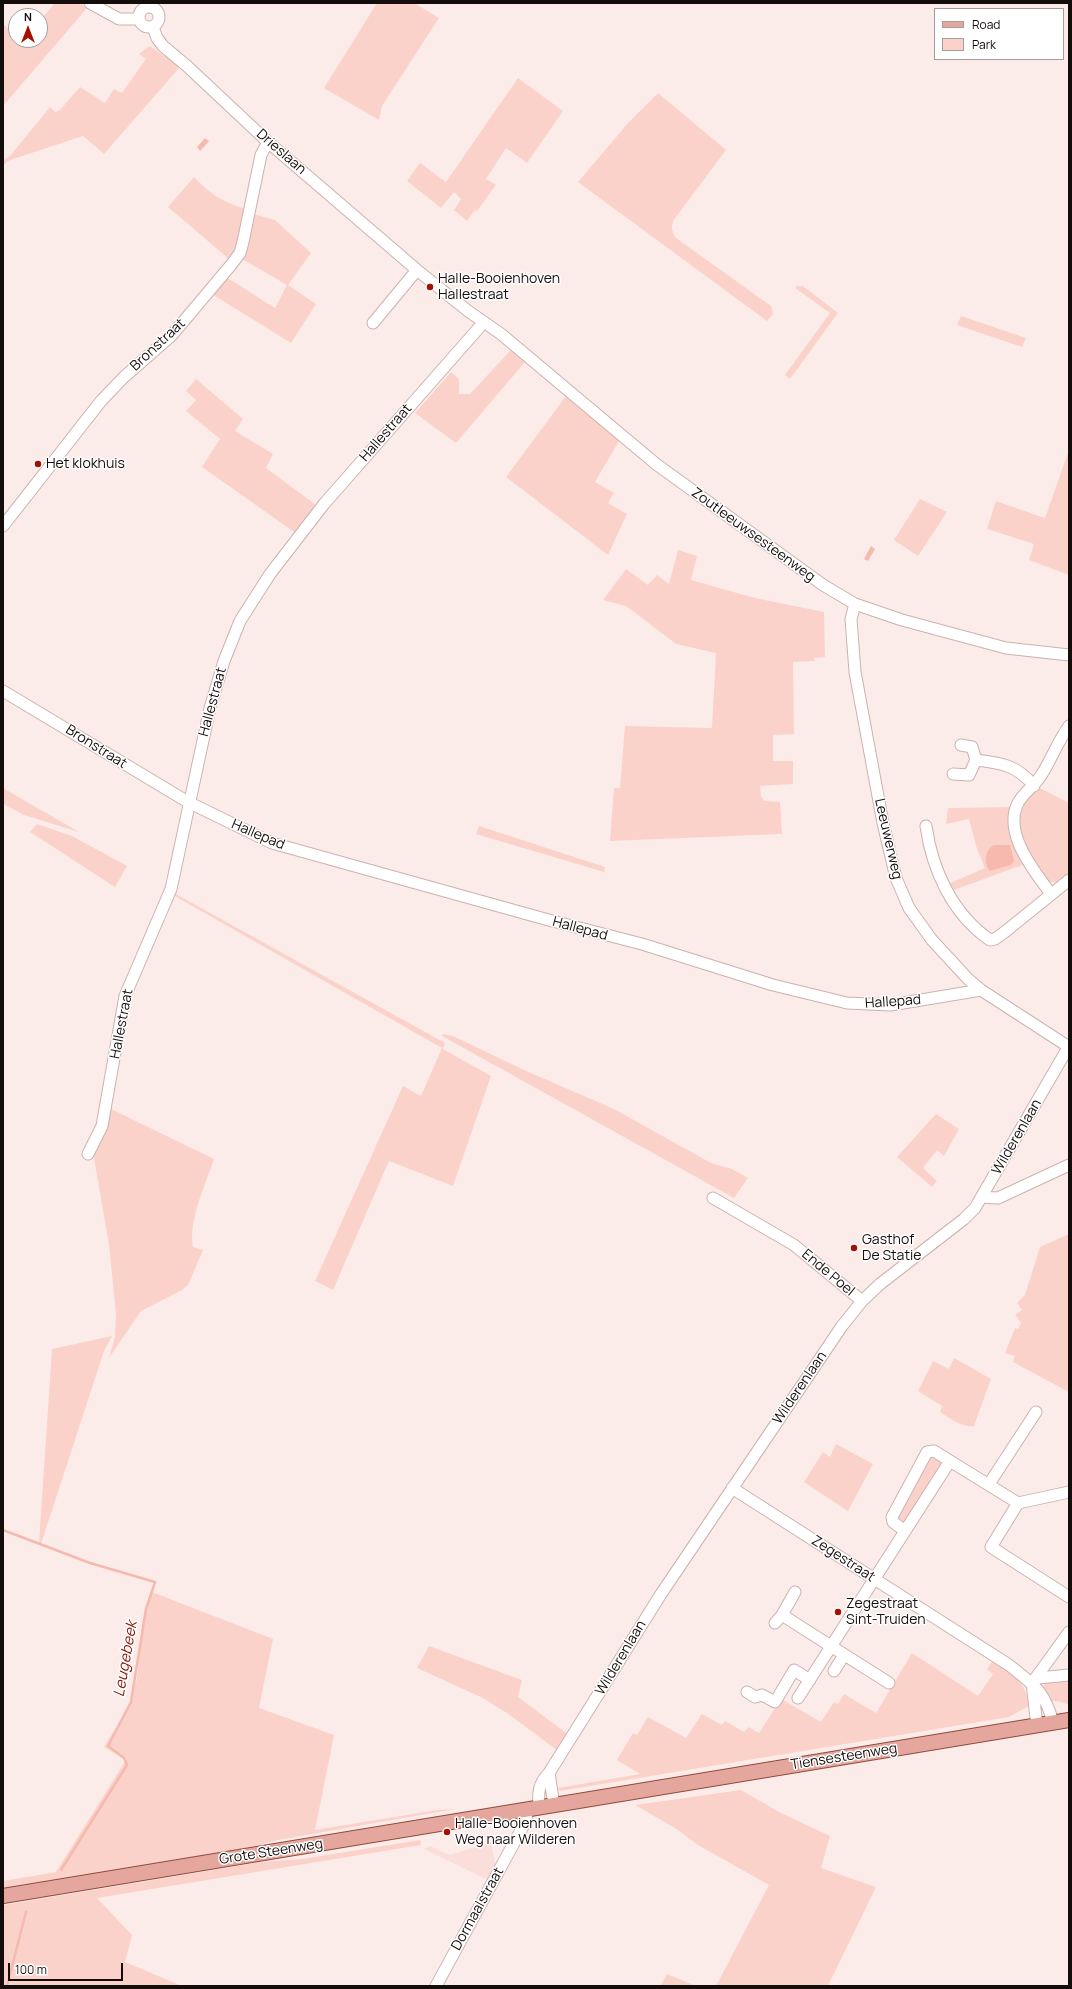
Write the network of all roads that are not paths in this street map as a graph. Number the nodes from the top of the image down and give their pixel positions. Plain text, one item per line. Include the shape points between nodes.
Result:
1 (90, 3) edge
2 (151, 5) edge
3 (138, 19) junction
4 (153, 27) junction
5 (268, 142) junction
6 (417, 270) junction
7 (484, 322) junction
8 (373, 323) dead end
9 (3, 526) edge
10 (855, 604) junction
11 (1069, 656) edge
12 (3, 691) edge
13 (1069, 726) edge
14 (961, 745) dead end
15 (976, 760) junction
16 (953, 774) dead end
17 (1034, 786) junction
18 (188, 802) junction
19 (926, 826) dead end
20 (1069, 880) edge
21 (1051, 894) junction
22 (981, 990) junction
23 (1069, 1047) edge
24 (88, 1154) dead end
25 (1069, 1165) edge
26 (982, 1197) junction
27 (713, 1198) dead end
28 (862, 1301) junction
29 (1036, 1412) dead end
30 (950, 1461) junction
31 (989, 1484) junction
32 (732, 1488) junction
33 (1069, 1492) edge
34 (1018, 1503) junction
35 (905, 1531) junction
36 (874, 1579) junction
37 (795, 1592) dead end
38 (1069, 1597) edge
39 (1069, 1632) edge
40 (831, 1646) junction
41 (844, 1655) junction
42 (834, 1671) dead end
43 (1069, 1675) edge
44 (810, 1680) junction
45 (1035, 1681) junction
46 (889, 1683) dead end
47 (747, 1692) dead end
48 (798, 1698) dead end
49 (1069, 1720) edge
50 (1053, 1723) junction
51 (1037, 1726) junction
52 (549, 1773) junction
53 (618, 1795) joint
54 (554, 1805) junction
55 (533, 1808) junction
56 (3, 1896) edge
57 (436, 1986) edge

1 - 3 street via 119,19
2 - 3 street via 141,10
2 - 4 street via 159,16
3 - 4 street via 142,26
4 - 5 street, Drieslaan via 163,46
5 - 6 street, Drieslaan
5 - 9 street, Bronstraat via 261,155 240,253 232,265 172,335 101,401
6 - 7 street, Drieslaan
6 - 8 street
7 - 10 street, Zoutleeuwsesteenweg via 660,467 822,585
7 - 18 street, Hallestraat via 324,504 253,599 231,640 224,661
10 - 11 street, Zoutleeuwsesteenweg via 989,644
10 - 22 street, Leeuwerweg via 851,619 855,672 883,823 896,878 909,908 932,940
12 - 18 street, Bronstraat
13 - 17 street
14 - 15 street via 972,747
15 - 16 street via 969,775
15 - 17 street via 1016,769
17 - 21 street via 1017,806 1015,826 1024,855
18 - 22 street, Hallepad via 272,843 545,920 642,944 820,997 878,1006
18 - 24 street, Hallestraat via 171,889 125,996 104,1120
19 - 21 street via 929,849 938,875 963,914 990,940 1006,931
20 - 21 street
22 - 23 street, Leeuwerweg
23 - 26 street, Wilderenlaan
25 - 26 street via 998,1198
26 - 28 street, Wilderenlaan via 964,1219 897,1269
27 - 28 street, Ende Poel via 794,1245
28 - 32 street, Wilderenlaan via 842,1326
29 - 31 street
30 - 31 street
30 - 35 street
30 - 35 street via 934,1451 927,1452 892,1517 893,1522
31 - 34 street
32 - 36 street, Zegestraat
32 - 52 street, Wilderenlaan via 661,1594
33 - 34 street
34 - 38 street via 991,1547
35 - 36 street
36 - 40 street
36 - 45 street, Zegestraat
37 - 40 street via 779,1619
39 - 45 street
40 - 41 street
40 - 44 street
41 - 42 street
41 - 46 street
43 - 45 street
44 - 47 street via 794,1670 775,1702 762,1695 754,1697
44 - 48 street
45 - 50 street, Zegestraat via 1048,1705
45 - 51 street
49 - 50 main road, Tiensesteenweg
50 - 51 main road, Tiensesteenweg
51 - 53 main road, Tiensesteenweg
52 - 54 street
52 - 55 street via 542,1780
53 - 54 main road, Grote Steenweg
54 - 55 main road, Grote Steenweg
55 - 56 main road, Grote Steenweg
55 - 57 street, Dormaalstraat

